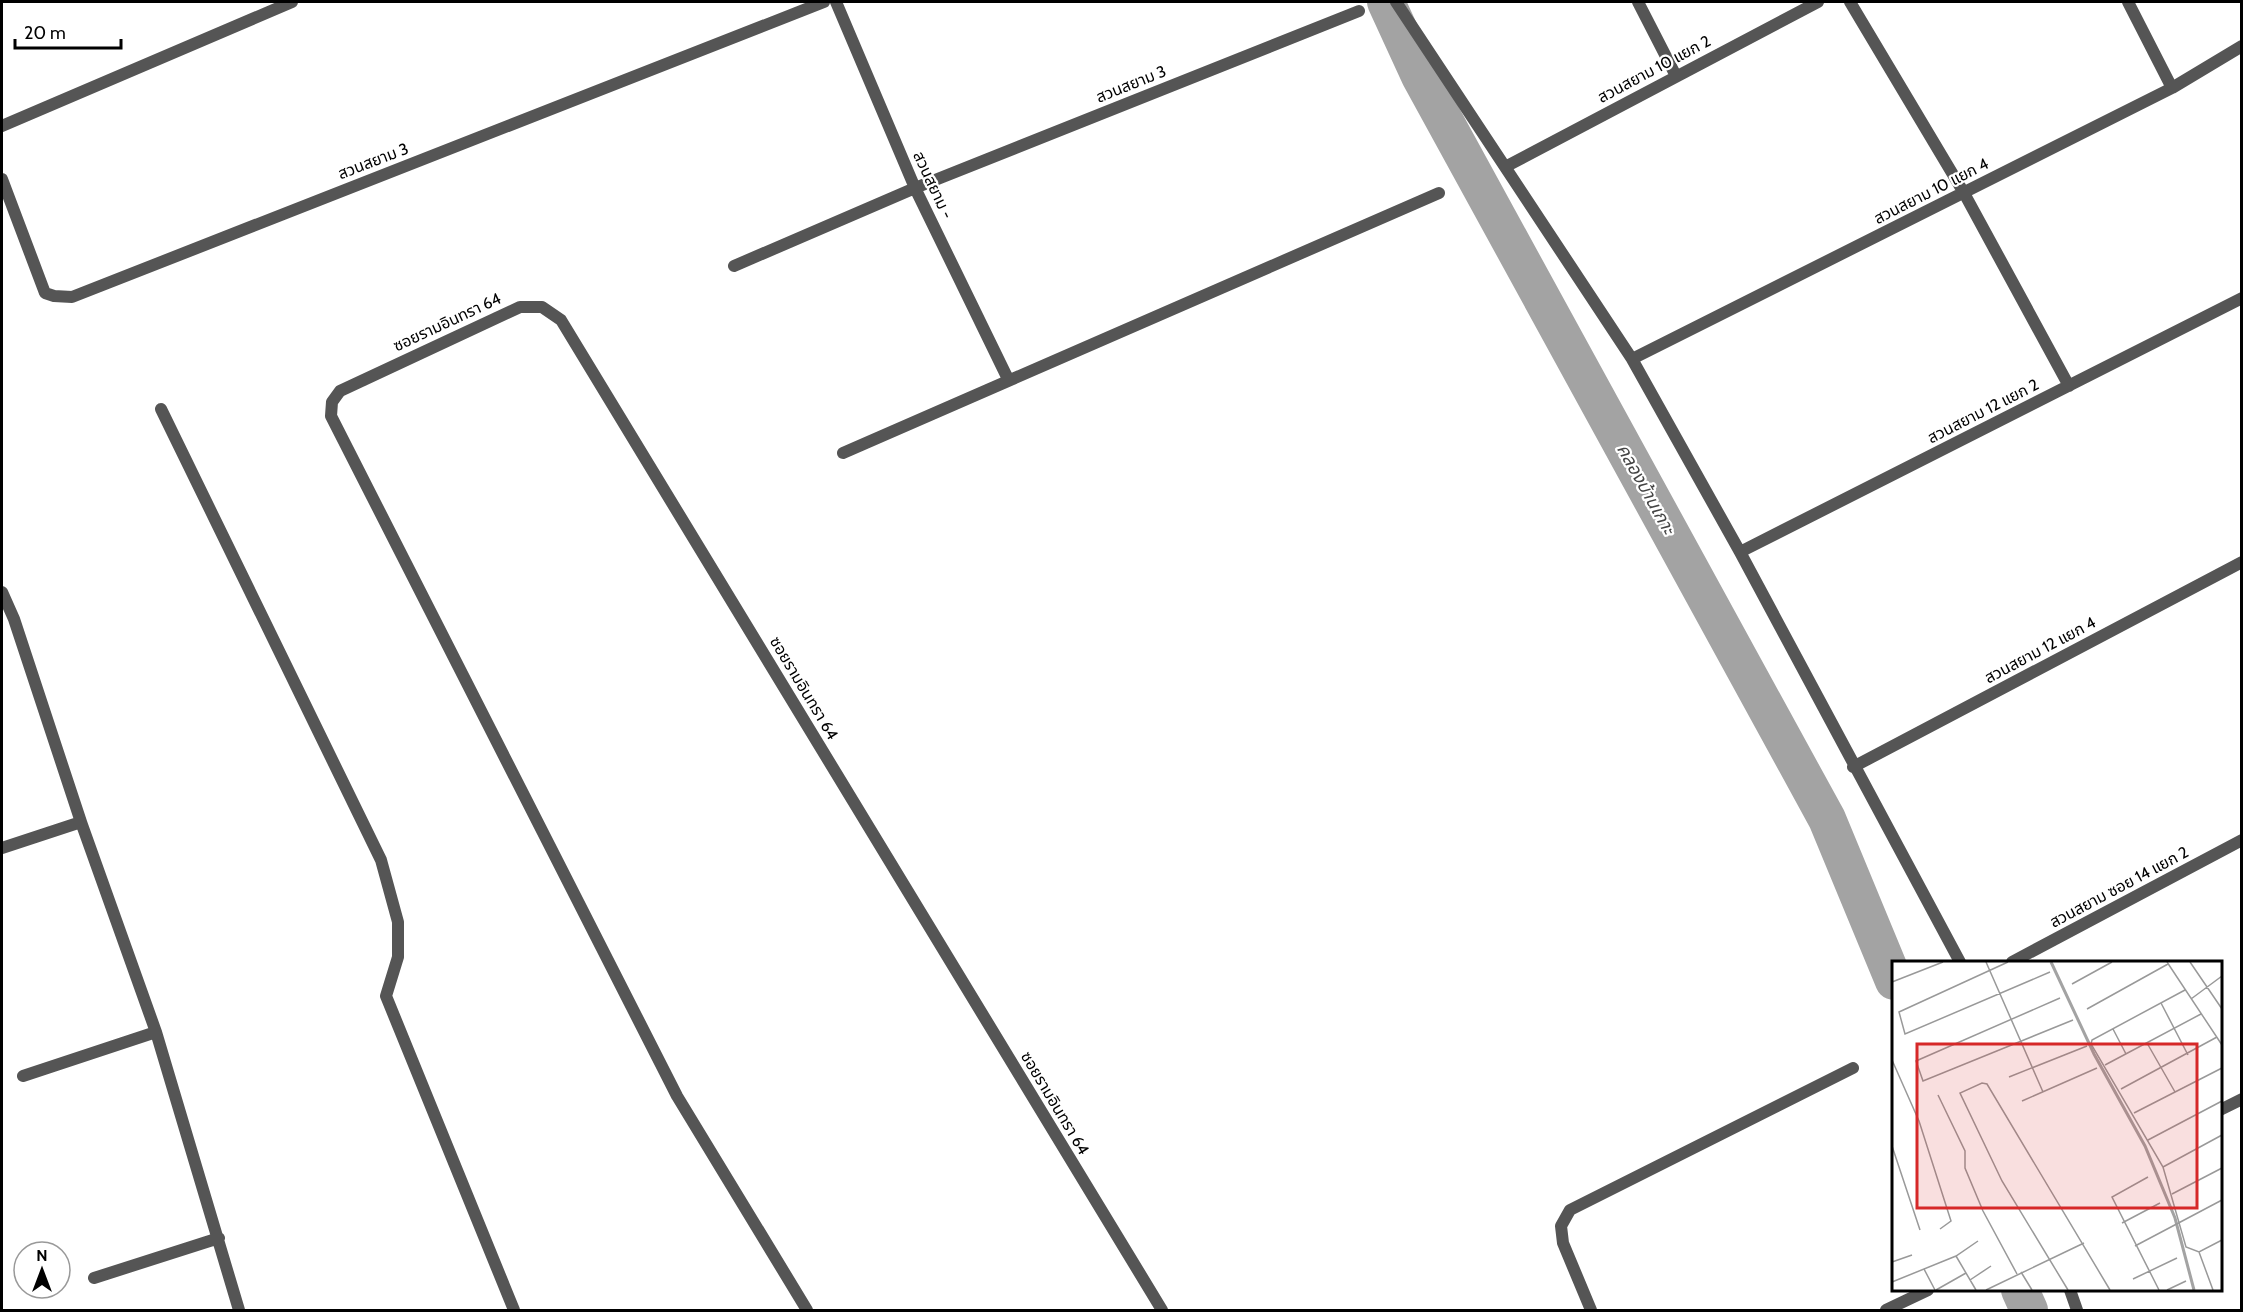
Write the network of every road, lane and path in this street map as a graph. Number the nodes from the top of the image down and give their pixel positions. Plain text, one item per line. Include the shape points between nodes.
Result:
1 (292, 2) edge
2 (824, 2) edge
3 (836, 2) edge
4 (1396, 2) edge
5 (1638, 2) edge
6 (1818, 2) edge
7 (1850, 2) edge
8 (2128, 2) edge
9 (1359, 11) dead end
10 (2241, 46) edge
11 (1676, 76) junction
12 (2172, 88) junction
13 (2, 126) edge
14 (1505, 167) junction
15 (2, 179) edge
16 (915, 188) junction
17 (1440, 193) dead end
18 (1964, 193) junction
19 (734, 266) dead end
20 (2241, 298) edge
21 (1632, 359) junction
22 (1008, 379) junction
23 (2068, 386) junction
24 (161, 409) dead end
25 (843, 453) dead end
26 (1740, 552) junction
27 (2241, 562) edge
28 (2, 592) edge
29 (14, 619) junction
30 (2, 622) edge
31 (1854, 767) junction
32 (81, 822) junction
33 (2241, 840) edge
34 (2, 848) edge
35 (1959, 961) edge
36 (2016, 961) edge
37 (156, 1032) junction
38 (1853, 1068) dead end
39 (23, 1076) dead end
40 (2241, 1099) edge
41 (2222, 1109) edge
42 (219, 1238) junction
43 (94, 1278) dead end
44 (1926, 1291) edge
45 (2070, 1291) edge
46 (239, 1311) edge
47 (514, 1311) edge
48 (807, 1311) edge
49 (1162, 1311) edge
50 (1591, 1311) edge
51 (1886, 1311) edge
52 (2077, 1311) edge

1 - 13 street
2 - 15 street, สวนสยาม 3 via 72,297 45,292
3 - 16 street, สวนสยาม -
4 - 14 street
5 - 11 street
6 - 11 street, สวนสยาม 10 แยก 2
7 - 18 street
8 - 12 street
9 - 16 street, สวนสยาม 3
10 - 12 street, สวนสยาม 10 แยก 4
11 - 14 street, สวนสยาม 10 แยก 2
12 - 18 street, สวนสยาม 10 แยก 4
14 - 21 street
16 - 19 street, สวนสยาม 3
16 - 22 street, สวนสยาม -
17 - 22 street
18 - 21 street, สวนสยาม 10 แยก 4
18 - 23 street
20 - 23 street, สวนสยาม 12 แยก 2
21 - 26 street
22 - 25 street
23 - 26 street, สวนสยาม 12 แยก 2
24 - 47 street via 381,861 398,921 398,957 386,996
26 - 31 street
27 - 31 street, สวนสยาม 12 แยก 4
28 - 29 street
29 - 30 street
29 - 32 street
31 - 35 street
32 - 34 street
32 - 37 street
33 - 36 street, สวนสยาม ซอย 14 แยก 2
37 - 39 street
37 - 42 street
38 - 50 street via 1570,1210 1561,1226 1563,1243
40 - 41 street
42 - 43 street
42 - 46 street
44 - 51 street
45 - 52 street
48 - 49 street, ซอยรามอินทรา 64 via 677,1096 331,416 332,402 340,391 520,307 542,307 561,320

